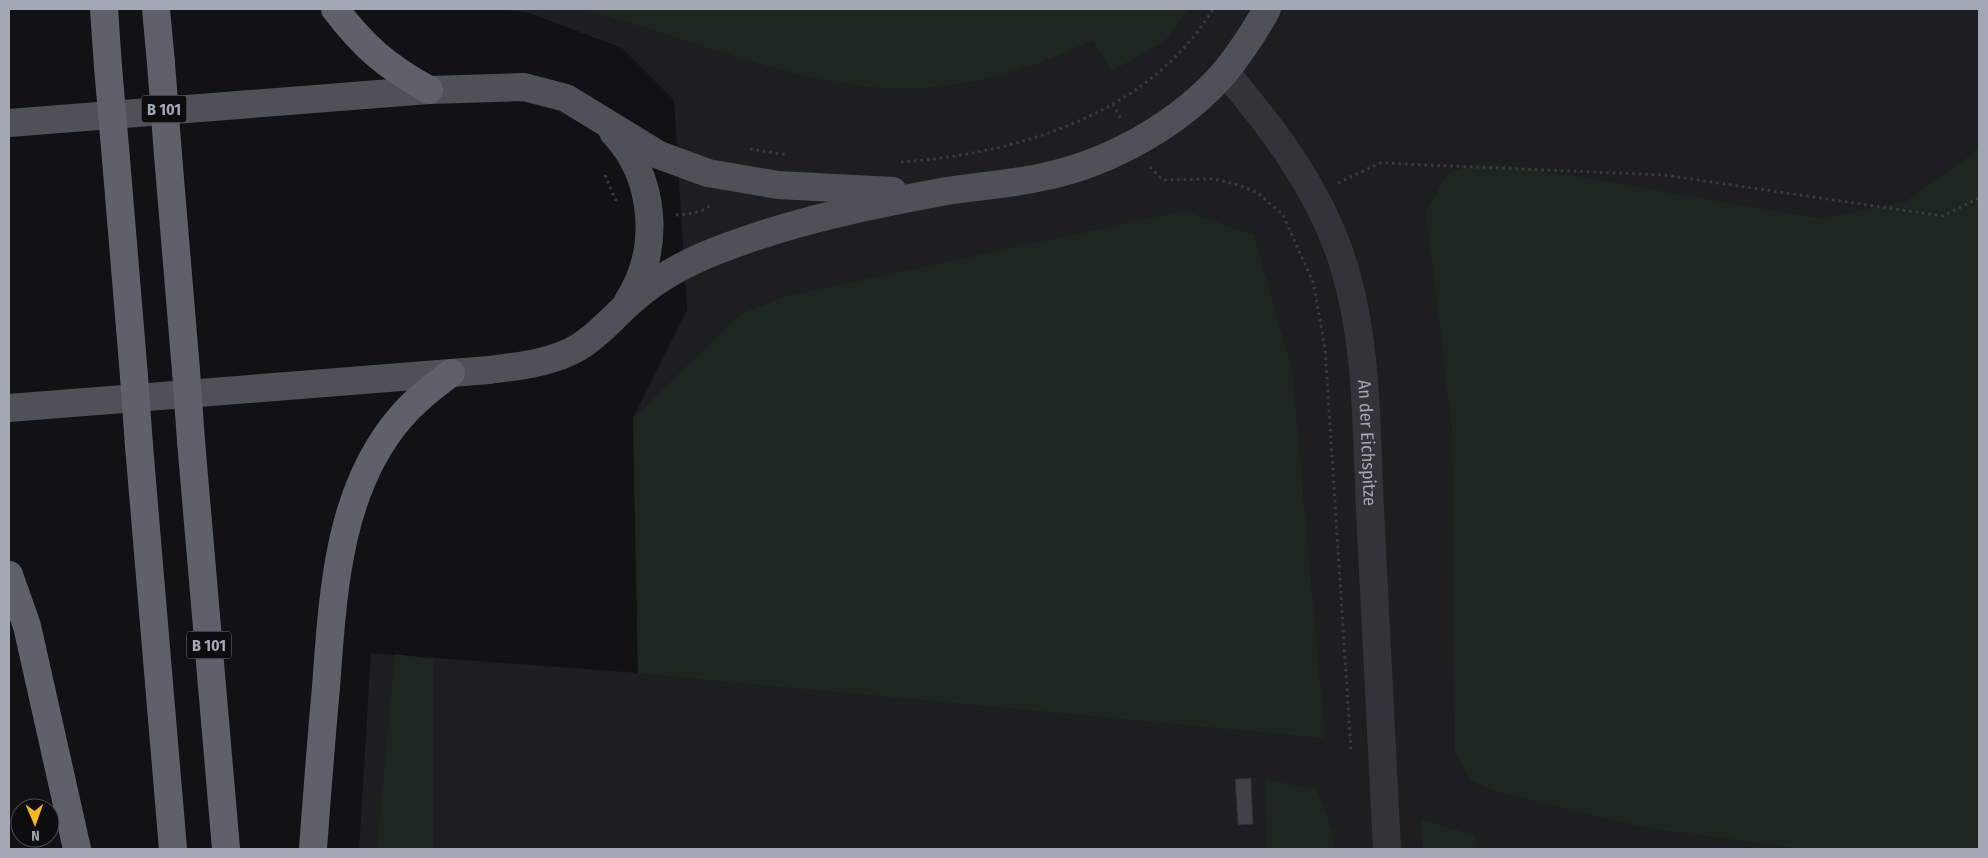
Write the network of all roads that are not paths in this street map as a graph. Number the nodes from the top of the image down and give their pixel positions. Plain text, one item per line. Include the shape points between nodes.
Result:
1 (104, 9) edge
2 (156, 9) edge
3 (334, 9) edge
4 (1267, 9) edge
5 (1225, 72) junction
6 (428, 90) junction
7 (601, 120) junction
8 (9, 123) edge
9 (940, 192) junction
10 (621, 310) junction
11 (451, 373) junction
12 (9, 408) edge
13 (9, 575) edge
14 (77, 849) edge
15 (173, 849) edge
16 (226, 849) edge
17 (313, 849) edge
18 (1387, 849) edge

1 - 15 highway, bridge
2 - 16 highway, B 101, bridge
3 - 6 highway via 375,56
4 - 5 main road
5 - 9 main road via 1170,120 1107,156 1049,176
5 - 18 street, An der Eichspitze via 1274,132 1315,195 1340,254 1355,310 1361,351
6 - 7 main road via 524,87 566,98
6 - 8 main road
7 - 9 main road via 659,154 708,172 778,185
7 - 10 main road via 638,168 650,216 644,267
9 - 10 main road via 836,213 728,246 665,276
10 - 11 main road via 600,332 578,348 555,358
11 - 12 main road
11 - 17 highway via 399,419 376,454 348,518 332,604
13 - 14 highway via 27,626

